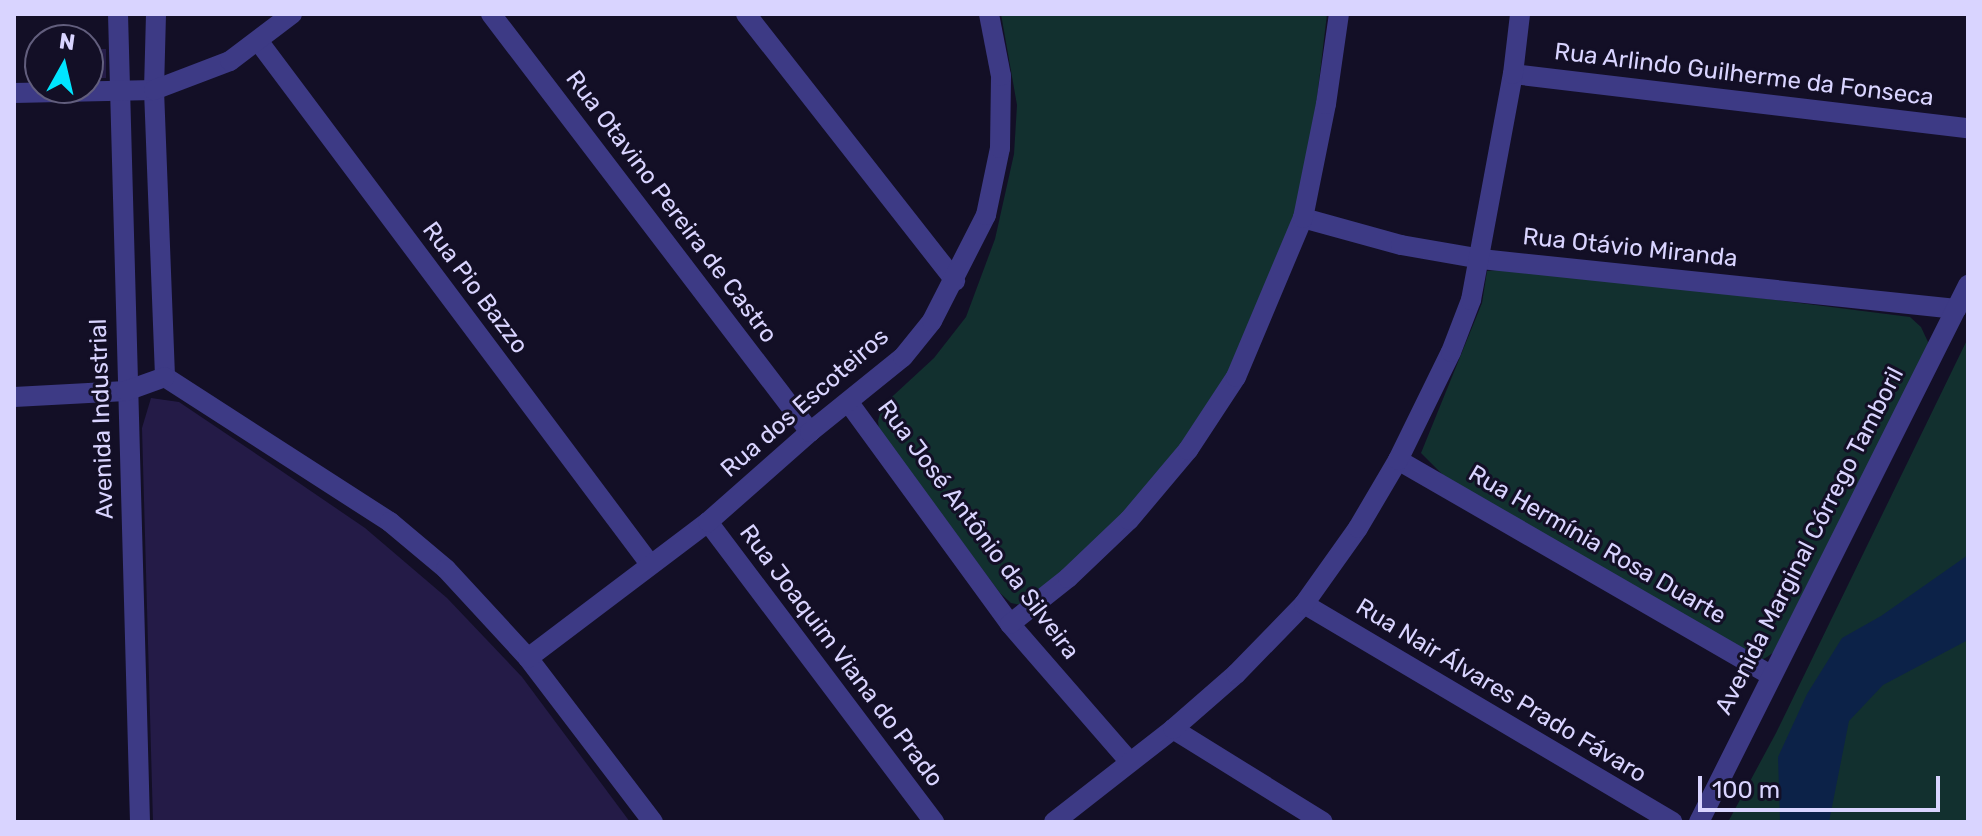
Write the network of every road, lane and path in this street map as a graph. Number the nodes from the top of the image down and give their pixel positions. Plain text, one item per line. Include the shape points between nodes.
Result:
1 (118, 14) edge
2 (156, 14) edge
3 (292, 14) edge
4 (491, 14) edge
5 (746, 14) edge
6 (989, 14) edge
7 (1339, 14) edge
8 (1520, 14) edge
9 (259, 42) junction
10 (1513, 74) junction
11 (154, 90) junction
12 (119, 92) junction
13 (14, 93) edge
14 (1968, 128) edge
15 (1303, 218) junction
16 (1481, 259) junction
17 (955, 281) junction
18 (1968, 285) edge
19 (1956, 309) junction
20 (165, 377) junction
21 (126, 391) junction
22 (14, 397) edge
23 (849, 403) junction
24 (810, 432) junction
25 (1398, 460) junction
26 (708, 522) junction
27 (650, 564) junction
28 (1304, 604) junction
29 (1010, 624) junction
30 (528, 658) junction
31 (1771, 675) junction
32 (1173, 729) junction
33 (1129, 761) junction
34 (140, 822) edge
35 (653, 822) edge
36 (934, 822) edge
37 (1054, 822) edge
38 (1323, 822) edge
39 (1672, 822) edge
40 (1699, 822) edge

1 - 12 street, Avenida Industrial
2 - 11 street
3 - 9 street
4 - 24 street, Rua Otavino Pereira de Castro
5 - 17 street
6 - 17 street, Rua dos Escoteiros via 1001,76 1000,148 986,215
7 - 15 street
8 - 10 street
9 - 11 street via 194,77
9 - 27 street, Rua Pio Bazzo
10 - 14 street, Rua Arlindo Guilherme da Fonseca
10 - 16 street
11 - 12 street
11 - 20 street
12 - 13 street
12 - 21 street, Avenida Industrial
15 - 16 street, Rua Otávio Miranda via 1401,245
15 - 29 street via 1236,377 1188,450 1129,520
16 - 19 street, Rua Otávio Miranda
16 - 25 street via 1451,352
17 - 23 street, Rua dos Escoteiros via 903,357
18 - 19 street, Avenida Marginal Córrego Tamboril
19 - 31 street, Avenida Marginal Córrego Tamboril
20 - 21 street
20 - 30 street via 390,522 446,569
21 - 22 street
21 - 34 street, Avenida Industrial
23 - 24 street, Rua dos Escoteiros
23 - 29 street, Rua José Antônio da Silveira
24 - 26 street, Rua dos Escoteiros
25 - 28 street
25 - 31 street, Rua Hermínia Rosa Duarte
26 - 27 street, Rua dos Escoteiros
26 - 36 street, Rua Joaquim Viana do Prado
27 - 30 street, Rua dos Escoteiros
28 - 32 street
28 - 39 street, Rua Nair Álvares Prado Fávaro
29 - 33 street, Rua José Antônio da Silveira
30 - 35 street
31 - 40 street, Avenida Marginal Córrego Tamboril
32 - 33 street
32 - 38 street
33 - 37 street

